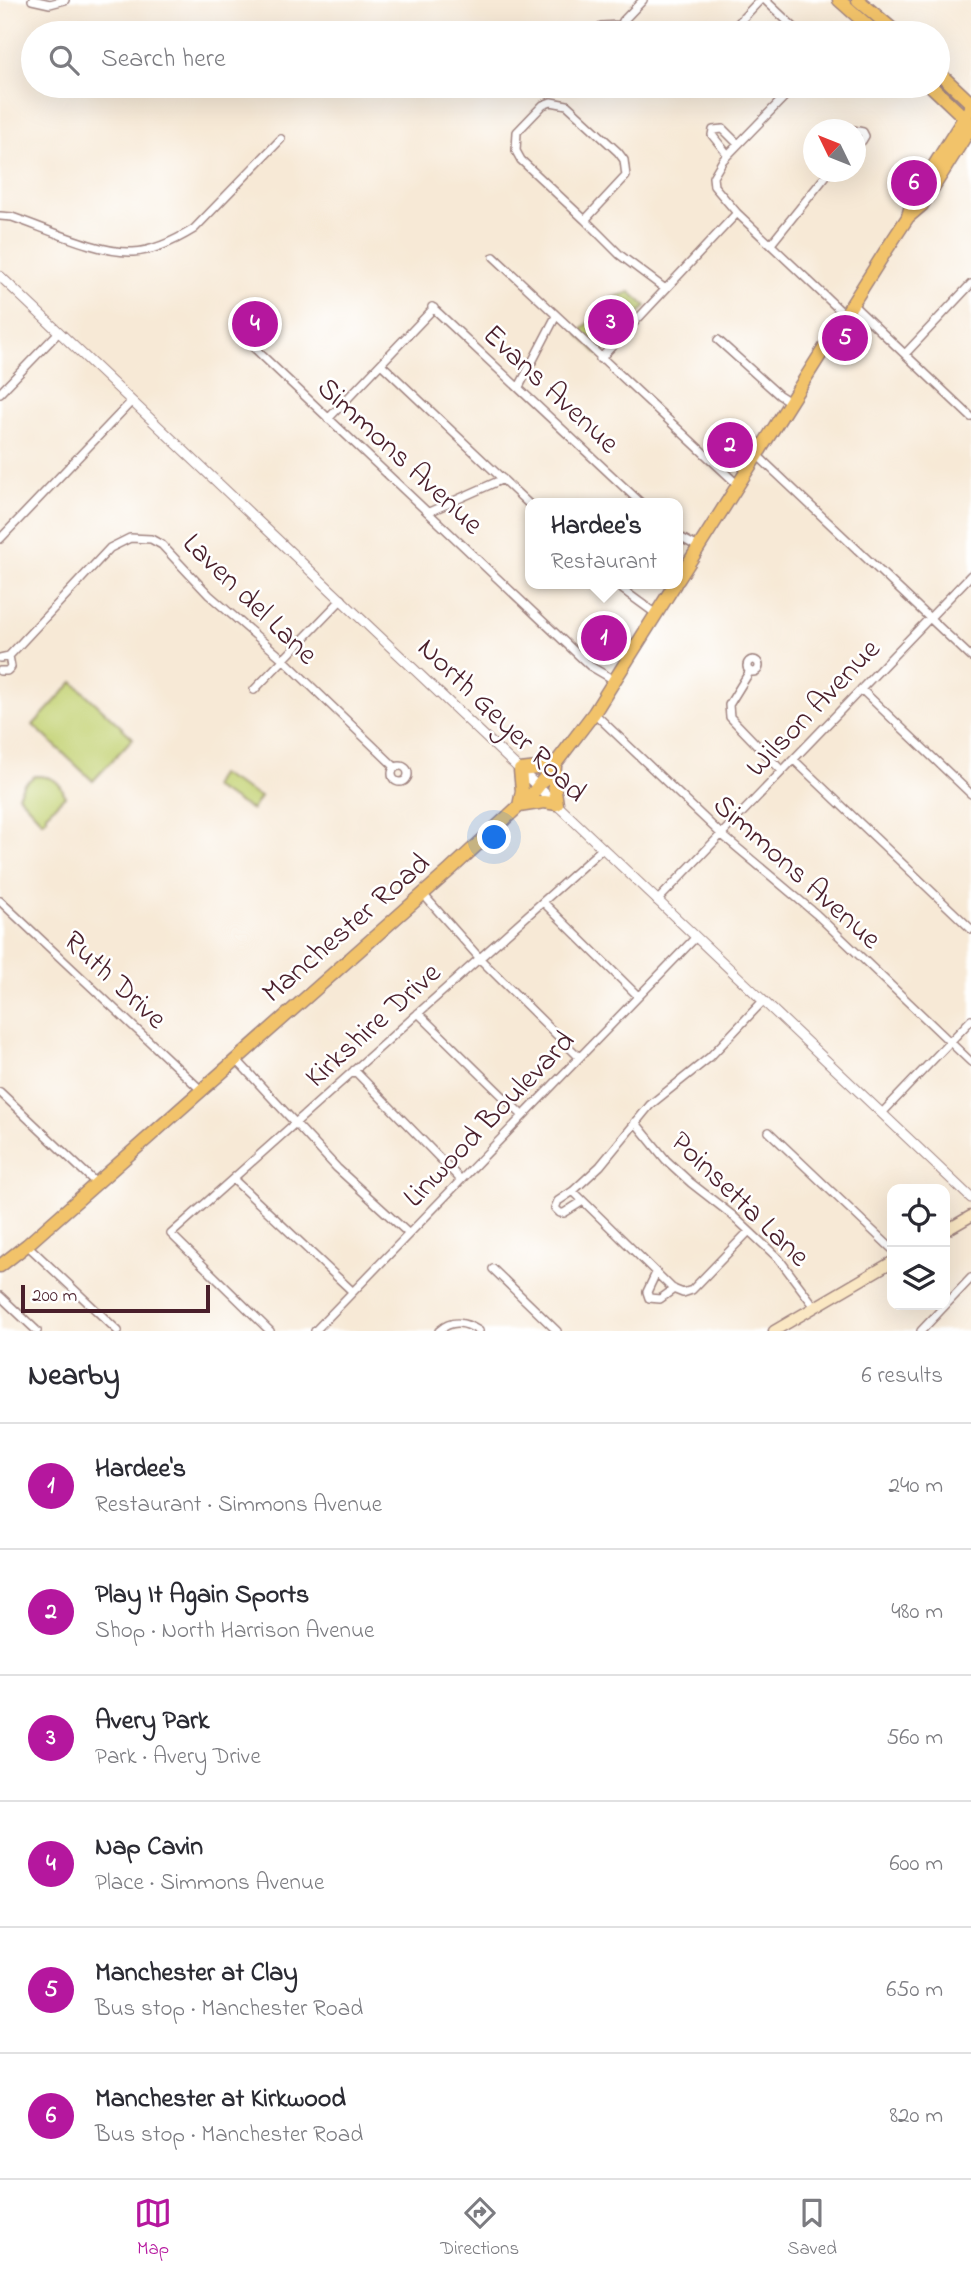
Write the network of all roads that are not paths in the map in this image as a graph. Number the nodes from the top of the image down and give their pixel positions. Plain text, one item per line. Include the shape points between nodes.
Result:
1 (32, 0) edge
2 (65, 0) edge
3 (643, 0) edge
4 (760, 0) edge
5 (765, 0) edge
6 (839, 0) edge
7 (858, 0) edge
8 (626, 21) edge
9 (740, 21) edge
10 (787, 21) edge
11 (863, 21) edge
12 (883, 21) edge
13 (950, 88) edge
14 (783, 98) edge
15 (947, 98) edge
16 (970, 116) edge
17 (281, 139) dead end
18 (738, 144) junction
19 (728, 155) junction
20 (821, 182) edge
21 (737, 213) junction
22 (0, 216) edge
23 (585, 220) junction
24 (771, 244) junction
25 (494, 257) dead end
26 (0, 276) edge
27 (971, 284) edge
28 (664, 288) junction
29 (849, 309) junction
30 (555, 316) junction
31 (58, 332) junction
32 (718, 340) dead end
33 (251, 345) dead end
34 (905, 354) junction
35 (600, 359) junction
36 (381, 364) junction
37 (519, 387) junction
38 (0, 393) edge
39 (131, 402) junction
40 (790, 402) junction
41 (971, 417) edge
42 (328, 418) junction
43 (757, 455) junction
44 (503, 479) junction
45 (738, 485) junction
46 (636, 498) edge
47 (525, 500) edge
48 (429, 512) junction
49 (0, 539) edge
50 (683, 539) edge
51 (698, 547) junction
52 (683, 571) edge
53 (971, 575) edge
54 (622, 589) edge
55 (672, 589) edge
56 (342, 599) junction
57 (656, 614) junction
58 (930, 617) junction
59 (9, 656) junction
60 (971, 657) edge
61 (0, 658) edge
62 (283, 659) junction
63 (0, 671) edge
64 (750, 671) dead end
65 (614, 680) junction
66 (861, 689) junction
67 (254, 690) dead end
68 (594, 713) junction
69 (794, 760) junction
70 (555, 766) junction
71 (394, 767) dead end
72 (520, 769) junction
73 (782, 771) junction
74 (538, 786) junction
75 (971, 794) edge
76 (557, 804) junction
77 (519, 806) junction
78 (721, 834) junction
79 (603, 848) junction
80 (422, 893) junction
81 (0, 901) edge
82 (657, 901) junction
83 (543, 902) junction
84 (971, 929) edge
85 (696, 937) junction
86 (480, 957) junction
87 (638, 996) junction
88 (763, 1001) junction
89 (418, 1013) junction
90 (971, 1020) edge
91 (950, 1042) junction
92 (579, 1057) junction
93 (236, 1059) junction
94 (971, 1062) edge
95 (354, 1070) junction
96 (201, 1090) junction
97 (0, 1092) edge
98 (882, 1112) junction
99 (522, 1115) junction
100 (635, 1122) junction
101 (295, 1123) junction
102 (769, 1132) dead end
103 (233, 1179) junction
104 (460, 1179) junction
105 (96, 1183) junction
106 (573, 1191) junction
107 (971, 1198) edge
108 (583, 1201) junction
109 (971, 1216) edge
110 (950, 1228) edge
111 (749, 1231) junction
112 (408, 1233) junction
113 (27, 1245) junction
114 (890, 1247) edge
115 (2, 1261) edge
116 (887, 1265) edge
117 (493, 1269) dead end
118 (656, 1273) junction
119 (971, 1278) edge
120 (674, 1289) junction
121 (352, 1291) junction
122 (0, 1296) edge
123 (815, 1307) junction
124 (780, 1330) edge
125 (37, 1331) edge
126 (118, 1331) edge
127 (270, 1331) edge
128 (315, 1331) edge
129 (439, 1331) edge
130 (479, 1331) edge
131 (557, 1331) edge
132 (921, 1331) edge

1 - 2 street via 50,4
3 - 8 street
4 - 9 street
5 - 10 street
6 - 11 main road
7 - 12 main road
13 - 16 main road
14 - 18 street
15 - 16 main road
16 - 29 main road, Manchester Road via 922,205 908,217
17 - 22 street via 194,229 159,247 133,253 103,249 12,216
18 - 19 street
18 - 19 street via 723,129 713,130 715,141
19 - 21 street via 713,177
20 - 24 street
21 - 24 street
21 - 28 street
23 - 23 street via 516,151 517,132 551,102 568,105 624,160 626,176
23 - 28 street via 620,255
24 - 29 street
25 - 30 street
26 - 31 street, North Geyer Road
27 - 34 street
28 - 35 street
29 - 34 street
29 - 40 main road, Manchester Road
30 - 35 street
30 - 37 street
31 - 38 street
31 - 39 street, North Geyer Road
32 - 40 street
33 - 42 street, Simmons Avenue
34 - 41 street
35 - 45 street
36 - 37 street, Evans Avenue via 433,307
36 - 42 street
36 - 44 street
37 - 46 street, Evans Avenue
39 - 49 street
39 - 56 street, North Geyer Road
40 - 43 main road, Manchester Road
42 - 48 street, Simmons Avenue
43 - 45 main road, Manchester Road
43 - 58 street
44 - 47 street
44 - 48 street
45 - 51 main road, Manchester Road
48 - 65 street, Simmons Avenue via 590,666
50 - 51 street
51 - 52 main road, Manchester Road
53 - 58 street, Wilson Avenue
54 - 57 street
55 - 57 main road, Manchester Road
56 - 62 street
56 - 72 street, North Geyer Road
57 - 65 main road, Manchester Road
58 - 60 street
58 - 66 street, Wilson Avenue
59 - 61 street
59 - 62 street, Laven del Lane via 110,548 130,538 142,538 162,545 209,595
59 - 63 street, Laven del Lane via 11,667
62 - 67 street
62 - 71 street, Laven del Lane
64 - 73 street via 729,705 730,717
65 - 68 main road, Manchester Road
66 - 69 street, Wilson Avenue
66 - 75 street
68 - 70 main road, Manchester Road
68 - 78 street, Simmons Avenue
69 - 73 street, Wilson Avenue
69 - 84 street
70 - 72 main road
70 - 74 main road, Manchester Road
70 - 76 main road
72 - 74 street, North Geyer Road
72 - 77 main road
73 - 78 street, Wilson Avenue
74 - 76 street, North Geyer Road
74 - 77 main road, Manchester Road
76 - 77 main road
76 - 79 street, North Geyer Road
77 - 80 main road, Manchester Road
78 - 82 street, Wilson Avenue
78 - 91 street, Simmons Avenue via 806,905
79 - 82 street, North Geyer Road
79 - 83 street, Kirkshire Drive
80 - 86 street
80 - 93 main road, Manchester Road
81 - 96 street, Ruth Drive
82 - 85 street, North Geyer Road
83 - 86 street, Kirkshire Drive
83 - 87 street
85 - 87 street, Linwood Boulevard
85 - 88 street, North Geyer Road
86 - 89 street, Kirkshire Drive
86 - 92 street
87 - 92 street, Linwood Boulevard
88 - 98 street, North Geyer Road
88 - 100 street via 709,1057
89 - 95 street, Kirkshire Drive
89 - 99 street
90 - 91 street
91 - 94 street, Simmons Avenue
91 - 98 street
92 - 99 street, Linwood Boulevard
93 - 96 main road, Manchester Road
93 - 101 street
95 - 101 street, Kirkshire Drive
95 - 104 street
96 - 105 main road, Manchester Road
97 - 105 street
98 - 107 street, North Geyer Road
99 - 104 street, Linwood Boulevard
100 - 106 street
100 - 111 street, Poinsetta Lane via 666,1160
101 - 103 street, Kirkshire Drive
101 - 112 street
102 - 114 street
103 - 121 street
103 - 127 street, Kirkshire Drive via 171,1234
104 - 112 street, Linwood Boulevard
105 - 113 main road, Manchester Road
106 - 108 street
106 - 108 street via 555,1203 557,1211 564,1213
108 - 118 street
109 - 110 main road
111 - 120 street via 692,1290
111 - 123 street, Poinsetta Lane via 779,1259
112 - 121 street, Linwood Boulevard
113 - 115 main road, Manchester Road
113 - 126 street
116 - 123 main road
117 - 131 street
118 - 120 street
118 - 120 street via 649,1297 660,1299
119 - 132 street
121 - 128 street, Linwood Boulevard
122 - 125 street
123 - 124 main road
129 - 130 street via 457,1322

